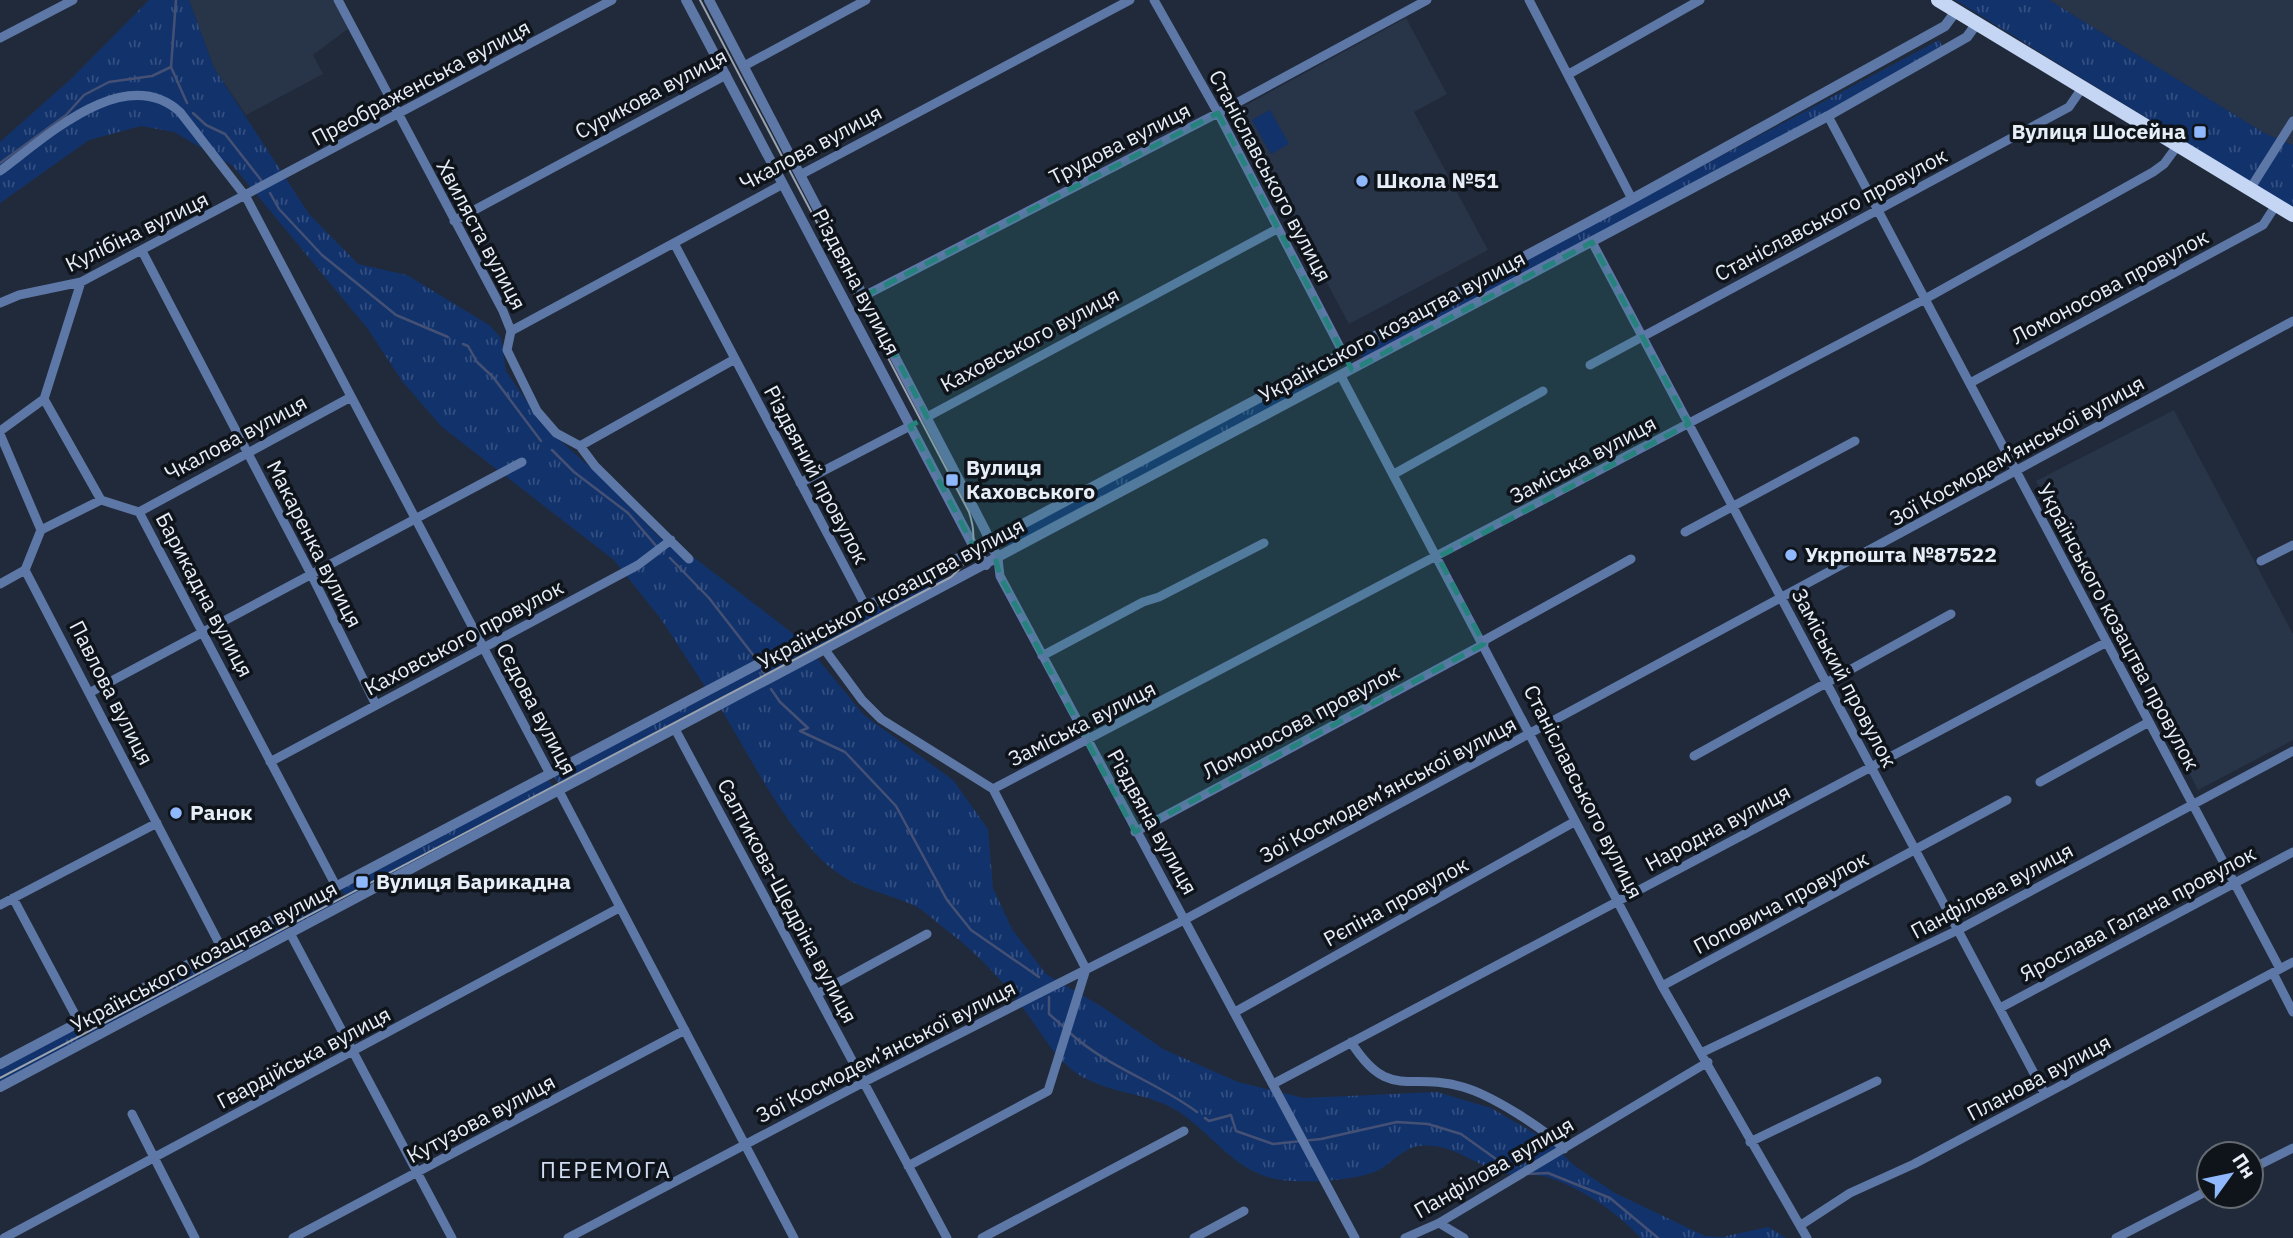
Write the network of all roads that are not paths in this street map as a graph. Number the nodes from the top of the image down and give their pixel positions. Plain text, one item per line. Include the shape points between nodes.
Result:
1 (74, 0) edge
2 (612, 0) edge
3 (686, 0) edge
4 (709, 0) edge
5 (866, 0) edge
6 (1130, 0) edge
7 (1154, 0) edge
8 (1427, 0) edge
9 (1529, 0) edge
10 (1700, 0) edge
11 (1938, 0) edge
12 (341, 1) edge
13 (1955, 11) junction
14 (1977, 23) junction
15 (0, 38) edge
16 (744, 66) junction
17 (1569, 74) junction
18 (726, 75) junction
19 (2082, 88) junction
20 (1218, 113) junction
21 (398, 116) junction
22 (1828, 116) junction
23 (2293, 121) edge
24 (2178, 145) junction
25 (0, 171) edge
26 (800, 175) junction
27 (783, 184) junction
28 (2250, 189) junction
29 (246, 197) junction
30 (1632, 199) junction
31 (2276, 205) junction
32 (1878, 210) junction
33 (2293, 215) edge
34 (454, 221) junction
35 (1277, 229) junction
36 (1592, 242) junction
37 (674, 243) junction
38 (142, 251) junction
39 (81, 282) junction
40 (864, 296) junction
41 (1925, 299) junction
42 (0, 303) edge
43 (2293, 321) edge
44 (511, 331) junction
45 (1643, 337) junction
46 (1343, 353) junction
47 (735, 359) junction
48 (1332, 359) junction
49 (1590, 365) dead end
50 (1352, 370) junction
51 (1341, 376) junction
52 (1970, 383) junction
53 (1543, 391) dead end
54 (351, 397) junction
55 (44, 399) junction
56 (927, 417) junction
57 (1689, 424) junction
58 (910, 426) junction
59 (0, 432) edge
60 (1855, 441) dead end
61 (580, 446) junction
62 (248, 454) junction
63 (522, 462) dead end
64 (2016, 471) junction
65 (1394, 474) junction
66 (800, 483) junction
67 (101, 500) junction
68 (1733, 506) junction
69 (139, 512) junction
70 (415, 517) junction
71 (41, 530) junction
72 (1685, 532) dead end
73 (671, 540) junction
74 (991, 541) junction
75 (1264, 543) dead end
76 (2293, 545) edge
77 (975, 549) junction
78 (1438, 556) junction
79 (689, 559) dead end
80 (998, 559) junction
81 (1632, 559) dead end
82 (2261, 561) dead end
83 (986, 565) junction
84 (25, 570) junction
85 (311, 574) junction
86 (1000, 576) junction
87 (0, 583) edge
88 (1783, 599) junction
89 (866, 607) junction
90 (1951, 614) dead end
91 (203, 633) junction
92 (1483, 642) junction
93 (2107, 642) junction
94 (482, 648) junction
95 (825, 650) junction
96 (1042, 656) junction
97 (1827, 683) junction
98 (89, 693) junction
99 (376, 705) junction
100 (2149, 722) junction
101 (675, 729) junction
102 (1530, 733) junction
103 (1086, 742) junction
104 (2293, 751) edge
105 (1694, 755) dead end
106 (270, 762) junction
107 (1871, 766) junction
108 (550, 774) junction
109 (2040, 782) dead end
110 (993, 789) junction
111 (559, 791) junction
112 (2007, 800) dead end
113 (2192, 804) junction
114 (1574, 822) junction
115 (157, 823) junction
116 (1135, 832) junction
117 (1916, 851) junction
118 (2293, 852) edge
119 (2234, 884) junction
120 (337, 886) junction
121 (13, 898) junction
122 (1617, 901) junction
123 (346, 904) junction
124 (0, 905) edge
125 (619, 908) junction
126 (1184, 920) junction
127 (1958, 930) junction
128 (290, 933) junction
129 (927, 934) dead end
130 (222, 947) junction
131 (2293, 962) edge
132 (231, 965) junction
133 (1086, 969) junction
134 (2276, 971) junction
135 (1662, 986) junction
136 (817, 994) junction
137 (2000, 1007) junction
138 (1235, 1012) junction
139 (2293, 1012) edge
140 (79, 1022) junction
141 (685, 1031) junction
142 (1351, 1042) junction
143 (353, 1050) junction
144 (1703, 1052) junction
145 (1708, 1062) junction
146 (0, 1064) edge
147 (1877, 1081) dead end
148 (864, 1082) junction
149 (1273, 1084) junction
150 (0, 1087) edge
151 (2045, 1094) junction
152 (132, 1114) dead end
153 (1184, 1131) dead end
154 (1750, 1142) junction
155 (745, 1144) junction
156 (2293, 1148) edge
157 (1564, 1149) junction
158 (154, 1159) junction
159 (2265, 1162) edge
160 (908, 1166) junction
161 (417, 1172) junction
162 (2195, 1197) edge
163 (1244, 1211) dead end
164 (1438, 1223) junction
165 (1801, 1225) junction
166 (4, 1238) edge
167 (195, 1238) edge
168 (293, 1238) edge
169 (452, 1238) edge
170 (568, 1238) edge
171 (794, 1238) edge
172 (947, 1238) edge
173 (982, 1238) edge
174 (1194, 1238) edge
175 (1355, 1238) edge
176 (1405, 1238) edge
177 (1464, 1238) edge
178 (1807, 1238) edge
179 (2116, 1238) edge

1 - 15 street
2 - 21 street, Преображенська вулиця
3 - 18 street, Різдвяна вулиця
4 - 16 street, Різдвяна вулиця
5 - 16 street, Сурикова вулиця
6 - 26 street, Чкалова вулиця
7 - 20 street, Станіславського вулиця
8 - 20 street, Трудова вулиця
9 - 17 street
10 - 17 street
11 - 13 highway
12 - 21 street, Хвиляста вулиця
13 - 14 highway
13 - 30 street, Українського козацтва вулиця via 1945,26
14 - 19 highway
14 - 22 street, Українського козацтва вулиця via 1967,37
16 - 18 street, Сурикова вулиця
16 - 26 street, Різдвяна вулиця
17 - 30 street
18 - 27 street, Різдвяна вулиця
18 - 34 street, Сурикова вулиця
19 - 24 highway
19 - 32 street, Станіславського провулок via 2069,107
20 - 35 street, Станіславського вулиця
20 - 40 street, Трудова вулиця
21 - 29 street, Преображенська вулиця
21 - 34 street, Хвиляста вулиця
22 - 32 street, Українського козацтва провулок
22 - 36 street, Українського козацтва вулиця
23 - 28 street
24 - 28 highway
24 - 41 street, Заміська вулиця via 2153,172
25 - 29 street, Сєдова вулиця via 90,109 137,93 168,101 180,112
26 - 27 street, Чкалова вулиця
26 - 40 street, Різдвяна вулиця
27 - 37 street, Чкалова вулиця
27 - 58 street, Різдвяна вулиця
28 - 31 highway
29 - 38 street, Кулібіна вулиця
29 - 54 street, Сєдова вулиця
30 - 46 street, Українського козацтва вулиця
31 - 33 highway
31 - 52 street, Ломоносова провулок via 2266,220
32 - 41 street, Українського козацтва провулок
32 - 45 street, Станіславського провулок
34 - 44 street, Хвиляста вулиця
35 - 46 street, Станіславського вулиця
35 - 56 street, Каховського вулиця
36 - 45 street, Заміський провулок
36 - 50 street, Українського козацтва вулиця
37 - 44 street, Чкалова вулиця
37 - 47 street, Різдвяний провулок
38 - 39 street, Кулібіна вулиця
38 - 62 street, Макаренка вулиця
39 - 42 street, Кулібіна вулиця
39 - 55 street
40 - 56 street, Різдвяна вулиця
41 - 52 street, Українського козацтва провулок
41 - 57 street, Заміська вулиця
43 - 64 street, Зої Космодем’янської вулиця
44 - 61 street, Хвиляста вулиця via 507,350 527,395 556,432
45 - 49 street, Станіславського провулок
45 - 57 street, Заміський провулок
46 - 48 street, Українського козацтва вулиця
46 - 50 street, Станіславського вулиця
47 - 61 street
47 - 66 street, Різдвяний провулок
48 - 51 street, Станіславського вулиця
48 - 74 street, Українського козацтва вулиця
50 - 51 street, Українського козацтва вулиця
51 - 65 street, Станіславського вулиця
51 - 80 street, Українського козацтва вулиця
52 - 64 street, Українського козацтва провулок
53 - 65 street
54 - 62 street, Чкалова вулиця
54 - 70 street, Сєдова вулиця
55 - 59 street
55 - 67 street
56 - 58 street, Каховського вулиця
56 - 74 street, Різдвяна вулиця
57 - 68 street, Заміський провулок
57 - 78 street, Заміська вулиця
58 - 66 street, Каховського вулиця
58 - 77 street, Різдвяна вулиця
59 - 71 street
60 - 68 street
61 - 73 street, Хвиляста вулиця
62 - 69 street, Чкалова вулиця
62 - 85 street, Макаренка вулиця
63 - 70 street
64 - 88 street, Зої Космодем’янської вулиця
64 - 93 street, Українського козацтва провулок
65 - 78 street, Станіславського вулиця
66 - 89 street, Різдвяний провулок
67 - 69 street, Барикадна вулиця
67 - 71 street
68 - 72 street
68 - 88 street, Заміський провулок
69 - 91 street, Барикадна вулиця
70 - 85 street
70 - 94 street, Сєдова вулиця
71 - 84 street
73 - 79 street, Хвиляста вулиця
73 - 94 street, Каховського провулок via 638,565
74 - 77 street, Українського козацтва вулиця
74 - 80 street, Різдвяна вулиця
75 - 96 street
76 - 82 street
77 - 83 street, Різдвяна вулиця
77 - 89 street, Українського козацтва вулиця
78 - 92 street, Станіславського вулиця
78 - 103 street, Заміська вулиця
80 - 83 street, Українського козацтва вулиця
80 - 86 street, Різдвяна вулиця
81 - 92 street, Ломоносова провулок
83 - 86 street, Різдвяна вулиця
83 - 95 street, Українського козацтва вулиця
84 - 87 street
84 - 98 street, Павлова вулиця
85 - 91 street
85 - 99 street, Макаренка вулиця
86 - 96 street, Різдвяна вулиця
88 - 97 street, Заміський провулок
88 - 102 street, Зої Космодем’янської вулиця
89 - 108 street, Українського козацтва вулиця
90 - 97 street
91 - 98 street
91 - 106 street, Барикадна вулиця
92 - 102 street, Станіславського вулиця
92 - 116 street, Ломоносова провулок
93 - 100 street, Українського козацтва провулок
93 - 107 street, Народна вулиця
94 - 99 street, Каховського провулок
94 - 108 street, Сєдова вулиця
95 - 101 street, Українського козацтва вулиця
95 - 110 street via 881,719
96 - 103 street, Різдвяна вулиця
97 - 105 street
97 - 107 street, Заміський провулок
98 - 115 street, Павлова вулиця
99 - 106 street, Каховського провулок
100 - 109 street
100 - 113 street, Українського козацтва провулок
101 - 111 street, Українського козацтва вулиця
101 - 136 street, Салтикова-Щедріна вулиця
102 - 114 street, Станіславського вулиця
102 - 126 street, Зої Космодем’янської вулиця
103 - 110 street, Заміська вулиця
103 - 116 street, Різдвяна вулиця
104 - 113 street, Панфілова вулиця
106 - 120 street, Барикадна вулиця
107 - 117 street, Заміський провулок
107 - 122 street, Народна вулиця
108 - 111 street, Сєдова вулиця
108 - 120 street, Українського козацтва вулиця
110 - 133 street
111 - 123 street, Українського козацтва вулиця
111 - 125 street, Сєдова вулиця
112 - 117 street, Поповича провулок
113 - 119 street, Українського козацтва провулок
113 - 127 street, Панфілова вулиця
114 - 122 street, Станіславського вулиця
114 - 138 street, Рєпіна провулок
115 - 121 street
115 - 130 street, Павлова вулиця
116 - 126 street, Різдвяна вулиця
117 - 127 street, Заміський провулок
117 - 135 street, Поповича провулок
118 - 119 street, Ярослава Галана провулок
119 - 134 street, Українського козацтва провулок
119 - 137 street, Ярослава Галана провулок
120 - 123 street, Барикадна вулиця
120 - 130 street, Українського козацтва вулиця
121 - 124 street
121 - 140 street
122 - 135 street, Станіславського вулиця
122 - 142 street, Народна вулиця
123 - 128 street, Українського козацтва вулиця
125 - 141 street, Сєдова вулиця
125 - 143 street, Гвардійська вулиця
126 - 133 street, Зої Космодем’янської вулиця
126 - 138 street, Різдвяна вулиця
127 - 137 street, Заміський провулок
127 - 144 street, Панфілова вулиця
128 - 132 street, Українського козацтва вулиця
128 - 143 street
129 - 136 street
130 - 132 street, Павлова вулиця
130 - 140 street, Українського козацтва вулиця
131 - 134 street, Планова вулиця
132 - 150 street, Українського козацтва вулиця
133 - 148 street, Зої Космодем’янської вулиця
133 - 160 street via 1048,1091
134 - 139 street, Українського козацтва провулок
134 - 151 street, Планова вулиця
135 - 144 street, Станіславського вулиця
136 - 148 street, Салтикова-Щедріна вулиця
137 - 151 street, Заміський провулок
138 - 149 street, Різдвяна вулиця
140 - 146 street, Українського козацтва вулиця
141 - 155 street, Сєдова вулиця
141 - 161 street, Кутузова вулиця
142 - 149 street, Народна вулиця
142 - 157 street via 1365,1064 1390,1082 1463,1087
143 - 158 street, Гвардійська вулиця
143 - 161 street
144 - 145 street, Станіславського вулиця
145 - 154 street, Станіславського вулиця
145 - 157 street, Панфілова вулиця
147 - 154 street
148 - 155 street, Зої Космодем’янської вулиця
148 - 160 street, Салтикова-Щедріна вулиця
149 - 175 street, Різдвяна вулиця
151 - 165 street, Планова вулиця via 1850,1193
152 - 158 street
153 - 173 street
154 - 165 street, Станіславського вулиця
155 - 170 street, Зої Космодем’янської вулиця
155 - 171 street, Сєдова вулиця
156 - 159 street
157 - 164 street, Панфілова вулиця
158 - 166 street, Гвардійська вулиця
158 - 167 street
160 - 172 street, Салтикова-Щедріна вулиця
161 - 168 street, Кутузова вулиця
161 - 169 street
162 - 179 street
163 - 174 street
164 - 176 street, Панфілова вулиця
164 - 177 street
165 - 178 street, Станіславського вулиця

